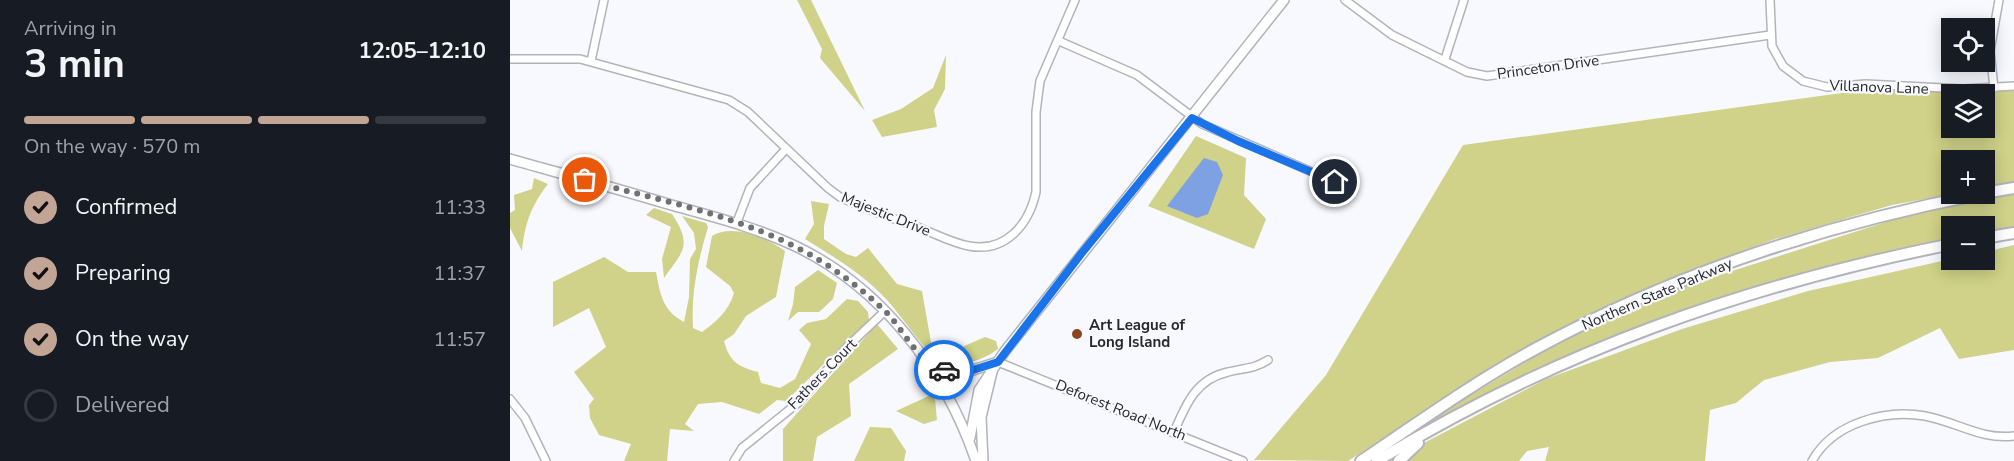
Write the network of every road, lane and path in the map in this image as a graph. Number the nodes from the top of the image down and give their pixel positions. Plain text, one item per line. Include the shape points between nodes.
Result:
1 (604, 0) edge
2 (1075, 0) edge
3 (1284, 0) edge
4 (1345, 0) edge
5 (1464, 0) edge
6 (1770, 0) edge
7 (1999, 0) edge
8 (1770, 35) junction
9 (1059, 41) junction
10 (510, 59) edge
11 (1444, 59) junction
12 (591, 61) junction
13 (1994, 84) edge
14 (2014, 86) edge
15 (1995, 88) edge
16 (1941, 89) edge
17 (1192, 118) junction
18 (786, 149) junction
19 (510, 159) edge
20 (1335, 182) dead end
21 (2014, 188) edge
22 (1995, 191) edge
23 (1941, 202) edge
24 (737, 222) junction
25 (2014, 232) edge
26 (1995, 236) edge
27 (1941, 246) edge
28 (885, 311) junction
29 (909, 338) junction
30 (1268, 360) dead end
31 (998, 362) junction
32 (930, 366) junction
33 (958, 372) junction
34 (992, 372) junction
35 (510, 399) edge
36 (1473, 406) junction
37 (1174, 432) junction
38 (2014, 436) edge
39 (970, 440) junction
40 (1382, 447) junction
41 (546, 461) edge
42 (734, 461) edge
43 (976, 461) edge
44 (983, 461) edge
45 (1244, 461) edge
46 (1353, 461) edge
47 (1361, 461) edge
48 (1377, 461) edge
49 (1399, 461) edge
50 (1812, 461) edge

1 - 12 street
2 - 9 street, Majestic Drive
3 - 17 main road
4 - 11 street, Princeton Drive via 1392,35
5 - 11 street
6 - 8 street, Villanova Lane
7 - 13 street via 1990,51
8 - 11 street, Princeton Drive via 1487,76 1467,72
8 - 16 street, Villanova Lane via 1783,66 1816,85
9 - 17 street via 1137,75
9 - 18 street, Majestic Drive via 1037,97 1033,207 1027,220 1005,240 981,247 968,246 859,206 828,188
10 - 12 street, Majestic Drive
12 - 18 street, Majestic Drive via 729,100 748,112
14 - 15 street, Villanova Lane
17 - 20 street
17 - 31 main road
18 - 24 street via 750,188
19 - 24 main road
21 - 22 highway, Northern State Parkway
23 - 40 highway, Northern State Parkway via 1805,237 1657,290 1535,349
24 - 28 main road via 818,259
25 - 26 highway
27 - 36 highway, Northern State Parkway via 1819,273 1688,313 1594,349
28 - 29 main road
28 - 42 street, Fathers Court via 799,402 742,448
29 - 32 main road
29 - 33 main road via 932,358
30 - 37 street via 1254,369 1228,372 1202,383 1185,405
31 - 33 main road
31 - 34 main road
31 - 37 street, Deforest Road North
32 - 33 main road
32 - 39 main road
34 - 39 main road via 979,390
34 - 44 main road via 981,417
35 - 41 street via 525,418
36 - 48 highway, Northern State Parkway
36 - 49 highway via 1413,446
37 - 45 street, Deforest Road North
38 - 50 street via 1986,436 1924,416 1889,415 1838,433
39 - 43 main road
40 - 46 highway
40 - 47 highway, Northern State Parkway

